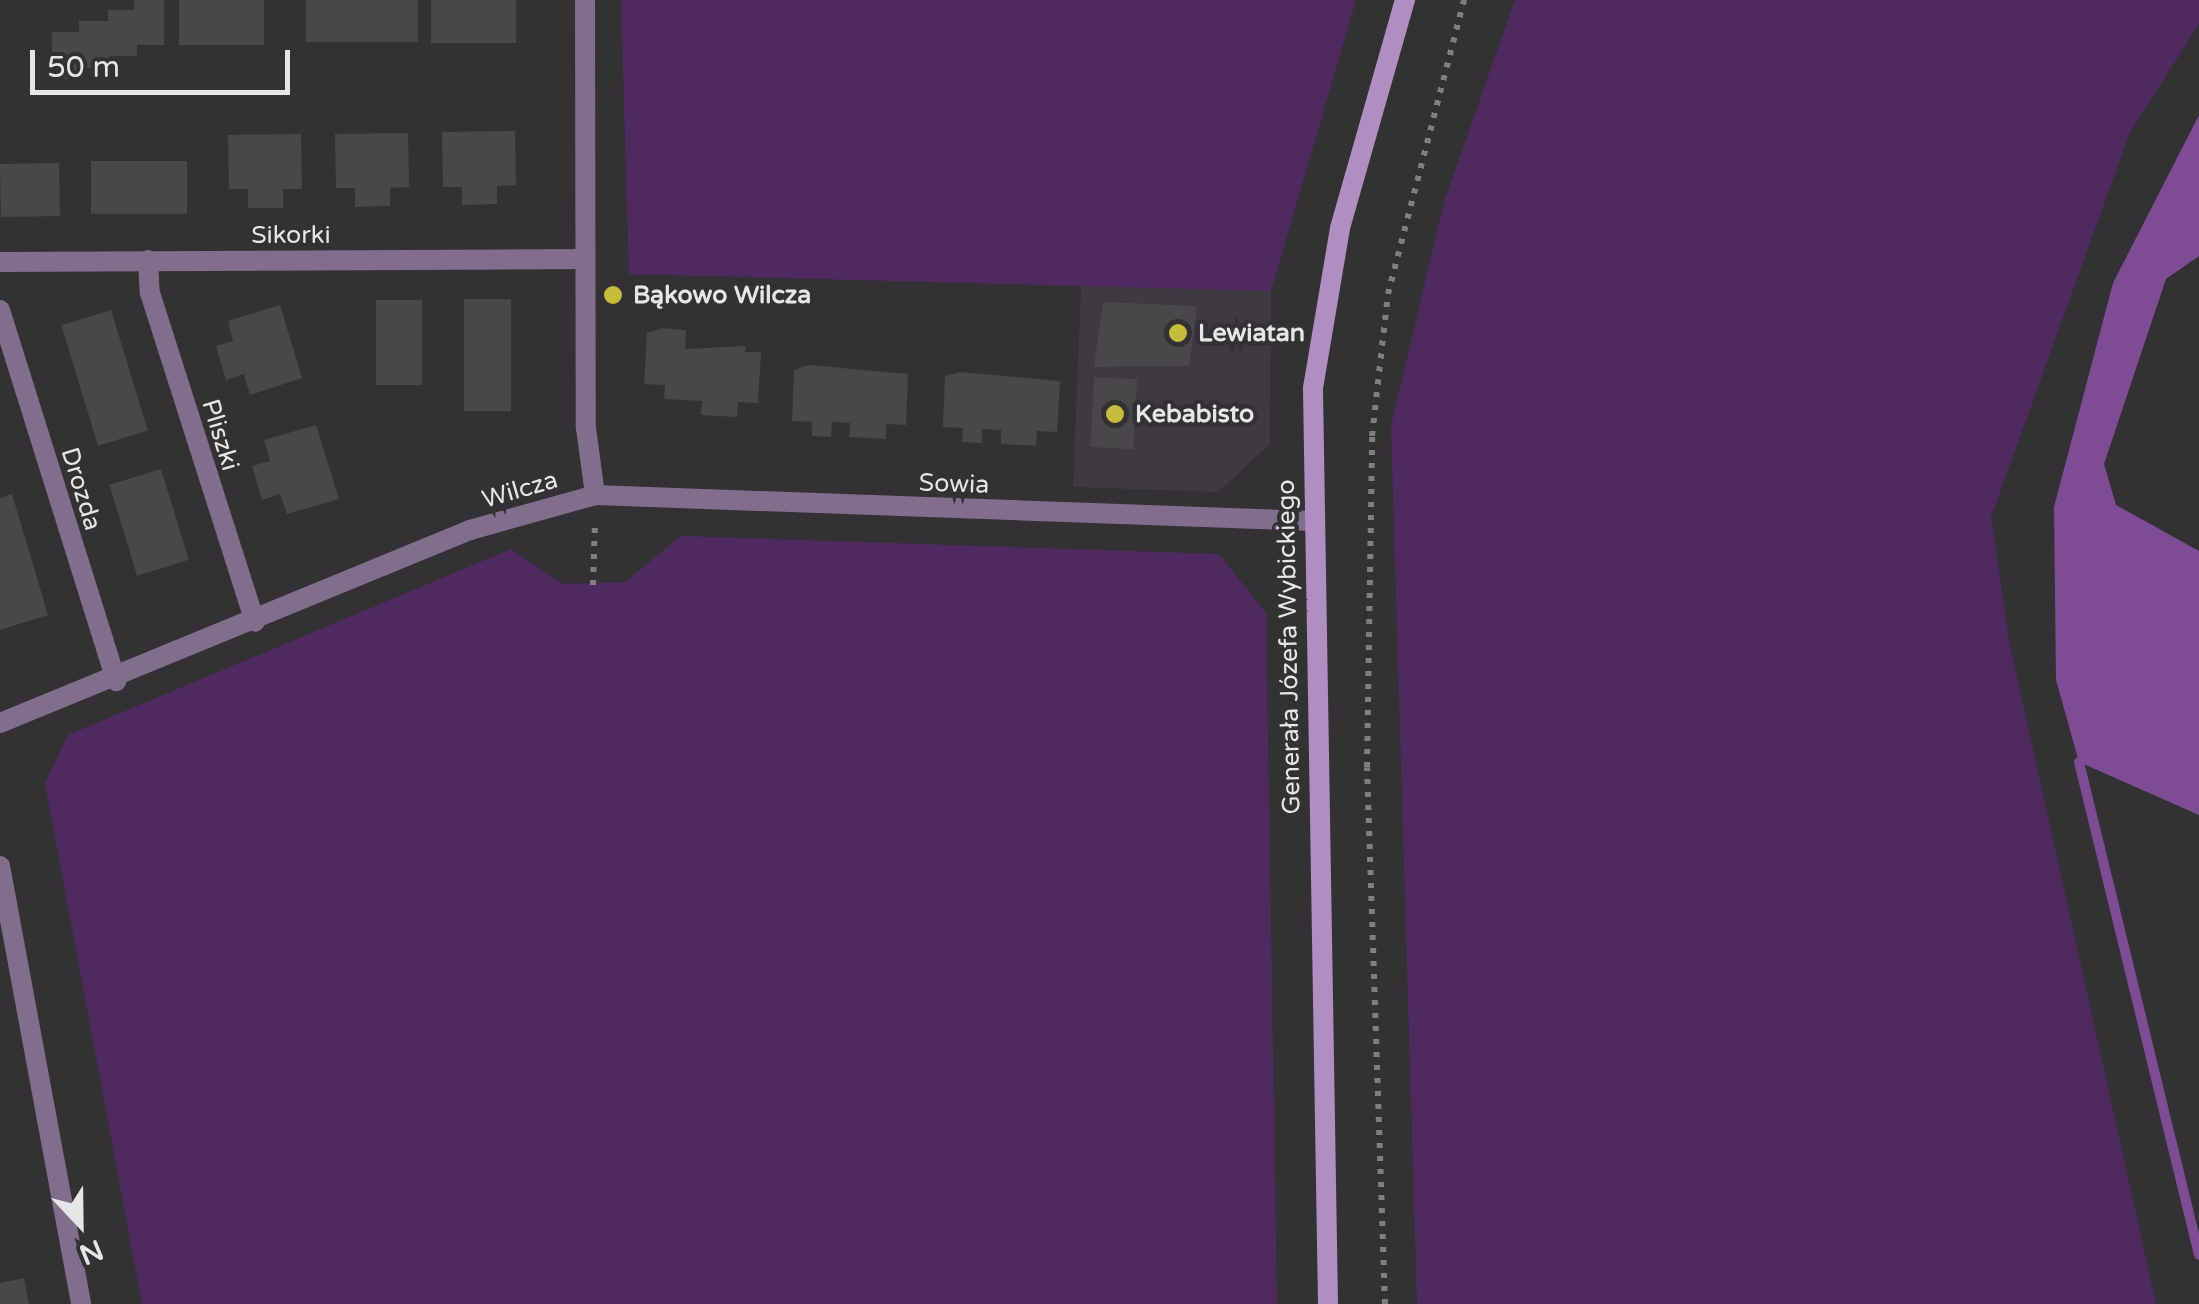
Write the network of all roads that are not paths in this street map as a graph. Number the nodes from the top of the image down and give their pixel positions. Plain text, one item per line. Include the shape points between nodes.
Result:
1 (585, 0) edge
2 (1405, 0) edge
3 (583, 258) junction
4 (148, 260) junction
5 (0, 262) edge
6 (0, 310) edge
7 (595, 496) junction
8 (1311, 521) junction
9 (256, 622) junction
10 (116, 681) junction
11 (0, 723) edge
12 (0, 866) edge
13 (81, 1304) edge
14 (1328, 1304) edge

1 - 3 street, Wilcza
2 - 8 main road, Generała Józefa Wybickiego via 1324,300 1313,388
3 - 4 street, Sikorki
3 - 7 street, Wilcza via 586,428
4 - 5 street, Sikorki
4 - 9 street, Pliszki via 150,292
6 - 10 street, Drozda
7 - 8 street, Sowia
7 - 9 street, Wilcza via 470,530
8 - 14 main road, Generała Józefa Wybickiego
9 - 10 street, Wilcza
10 - 11 street, Wilcza
12 - 13 street

